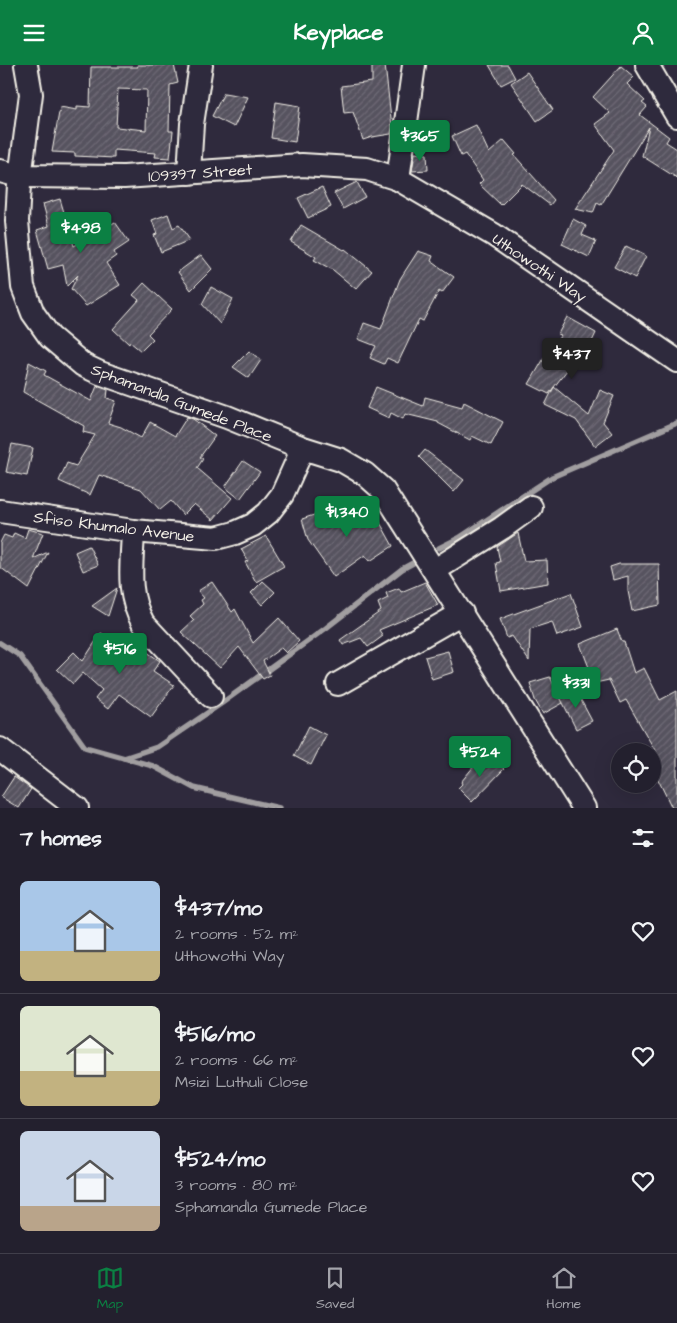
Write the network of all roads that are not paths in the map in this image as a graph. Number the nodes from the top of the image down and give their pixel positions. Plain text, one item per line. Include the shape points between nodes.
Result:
1 (26, 65) edge
2 (201, 65) edge
3 (414, 65) edge
4 (647, 65) edge
5 (677, 116) edge
6 (10, 173) edge
7 (189, 173) junction
8 (398, 179) junction
9 (677, 361) edge
10 (303, 449) junction
11 (531, 507) dead end
12 (0, 511) edge
13 (133, 531) junction
14 (435, 570) junction
15 (462, 613) junction
16 (338, 684) dead end
17 (211, 697) dead end
18 (0, 749) edge
19 (78, 808) edge
20 (584, 808) edge

1 - 6 street, Sphamandla Gumede Place via 31,94
2 - 7 street
3 - 8 street
4 - 5 street
6 - 7 street, 109397 Street via 124,177
6 - 10 street, Sphamandla Gumede Place via 23,287 33,313 50,337 83,365 100,373 228,417
7 - 8 street, 109397 Street via 302,165 367,169
8 - 9 street, Uthowothi Way via 494,235
10 - 13 street, Sfiso Khumalo Avenue via 282,495 253,525 216,538
10 - 14 street, Sphamandla Gumede Place via 340,460 383,490
11 - 14 street
12 - 13 street, Sfiso Khumalo Avenue
13 - 17 street via 131,589 136,611 143,623
14 - 15 street, Sphamandla Gumede Place
15 - 16 street
15 - 20 street, Sphamandla Gumede Place
18 - 19 street

